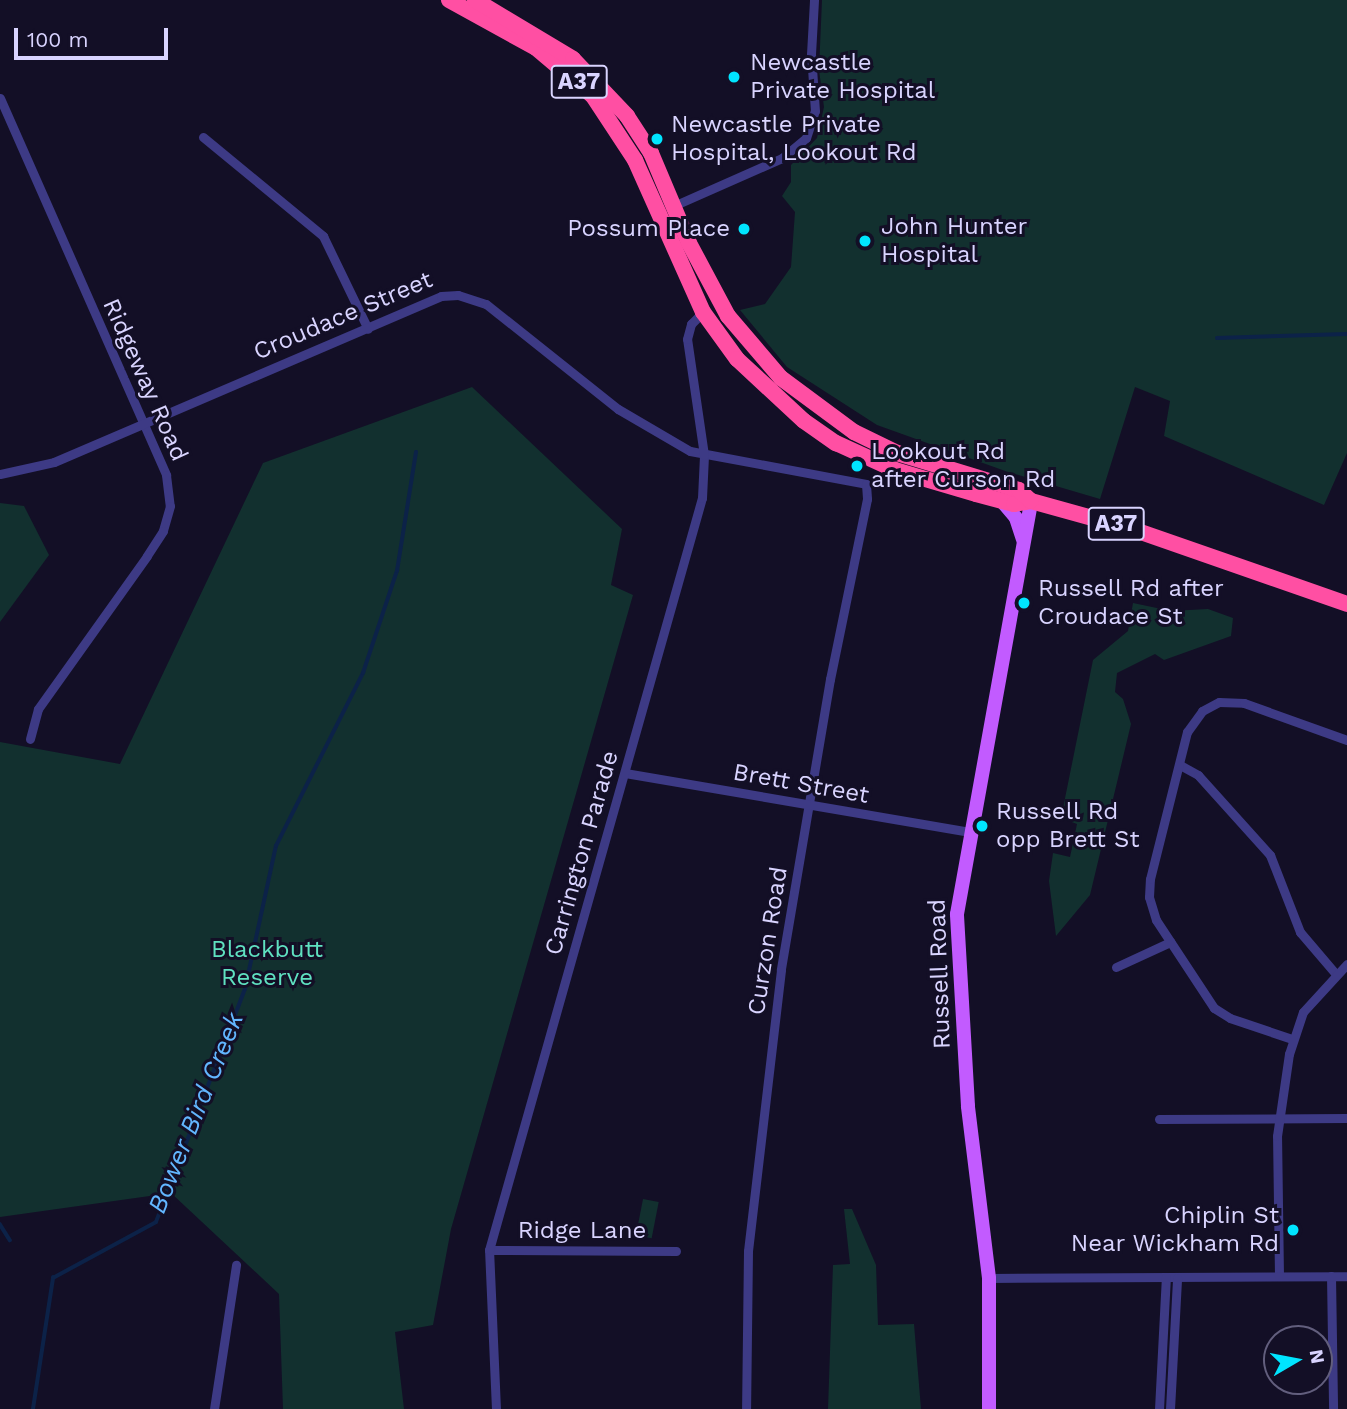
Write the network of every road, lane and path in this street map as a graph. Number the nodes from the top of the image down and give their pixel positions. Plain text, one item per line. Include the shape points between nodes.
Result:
1 (449, 0) edge
2 (475, 0) edge
3 (814, 0) edge
4 (0, 98) edge
5 (202, 137) dead end
6 (674, 206) junction
7 (657, 214) junction
8 (703, 312) junction
9 (368, 328) junction
10 (144, 426) junction
11 (704, 455) junction
12 (0, 474) edge
13 (866, 484) joint
14 (1001, 500) junction
15 (1031, 501) junction
16 (1024, 540) junction
17 (1347, 604) edge
18 (30, 739) dead end
19 (1347, 740) edge
20 (1180, 765) junction
21 (625, 773) junction
22 (810, 805) junction
23 (970, 832) junction
24 (1170, 942) junction
25 (1347, 964) edge
26 (1116, 967) dead end
27 (1335, 973) junction
28 (1293, 1039) junction
29 (1279, 1118) junction
30 (1347, 1118) edge
31 (1159, 1119) dead end
32 (489, 1250) junction
33 (676, 1251) dead end
34 (236, 1265) dead end
35 (1279, 1276) junction
36 (1331, 1276) junction
37 (1347, 1276) edge
38 (989, 1278) junction
39 (1166, 1278) junction
40 (1177, 1278) junction
41 (214, 1409) edge
42 (496, 1409) edge
43 (746, 1409) edge
44 (989, 1409) edge
45 (1159, 1409) edge
46 (1170, 1409) edge
47 (1333, 1409) edge

1 - 7 highway, A37 via 536,48 593,96 635,160
2 - 6 highway, A37 via 542,37 601,85 651,153
3 - 6 street via 815,111 806,138 782,158
4 - 10 street, Ridgeway Road
5 - 9 street via 323,236
6 - 7 street
6 - 15 highway, A37 via 728,316 781,378 821,411 875,442 1019,490
7 - 8 highway, A37
8 - 11 street, Carrington Parade via 691,324 687,340
8 - 14 highway, A37 via 737,359 804,421 836,443 895,470
9 - 10 street, Croudace Street
9 - 11 street, Croudace Street via 441,296 473,298 626,415 674,444
10 - 12 street, Croudace Street via 54,462
10 - 18 street, Ridgeway Road via 166,475 170,506 163,531 58,676 38,709
11 - 13 street, Croudace Street
11 - 21 street, Carrington Parade via 702,498
13 - 22 street, Curzon Road via 867,499
14 - 15 highway, A37
14 - 16 main road via 1016,518
15 - 16 main road, Russell Road
15 - 17 highway, A37 via 1132,529
16 - 23 main road, Russell Road
19 - 20 street via 1274,711 1219,702 1190,724
20 - 24 street via 1149,889 1150,908
20 - 27 street via 1198,775 1270,855 1300,932
21 - 22 street, Brett Street
21 - 32 street, Carrington Parade
22 - 23 street, Brett Street
22 - 43 street, Curzon Road via 780,970 748,1251
23 - 38 main road, Russell Road via 957,926 968,1106
24 - 26 street
24 - 28 street via 1220,1013
25 - 27 street
27 - 28 street via 1303,1012
28 - 29 street
29 - 30 street
29 - 31 street
29 - 35 street
32 - 33 street, Ridge Lane
32 - 42 street, Carrington Parade
34 - 41 street
35 - 36 street
35 - 40 street
36 - 37 street
36 - 47 street
38 - 39 street
38 - 44 main road, Russell Road
39 - 40 street
39 - 45 street
40 - 46 street

